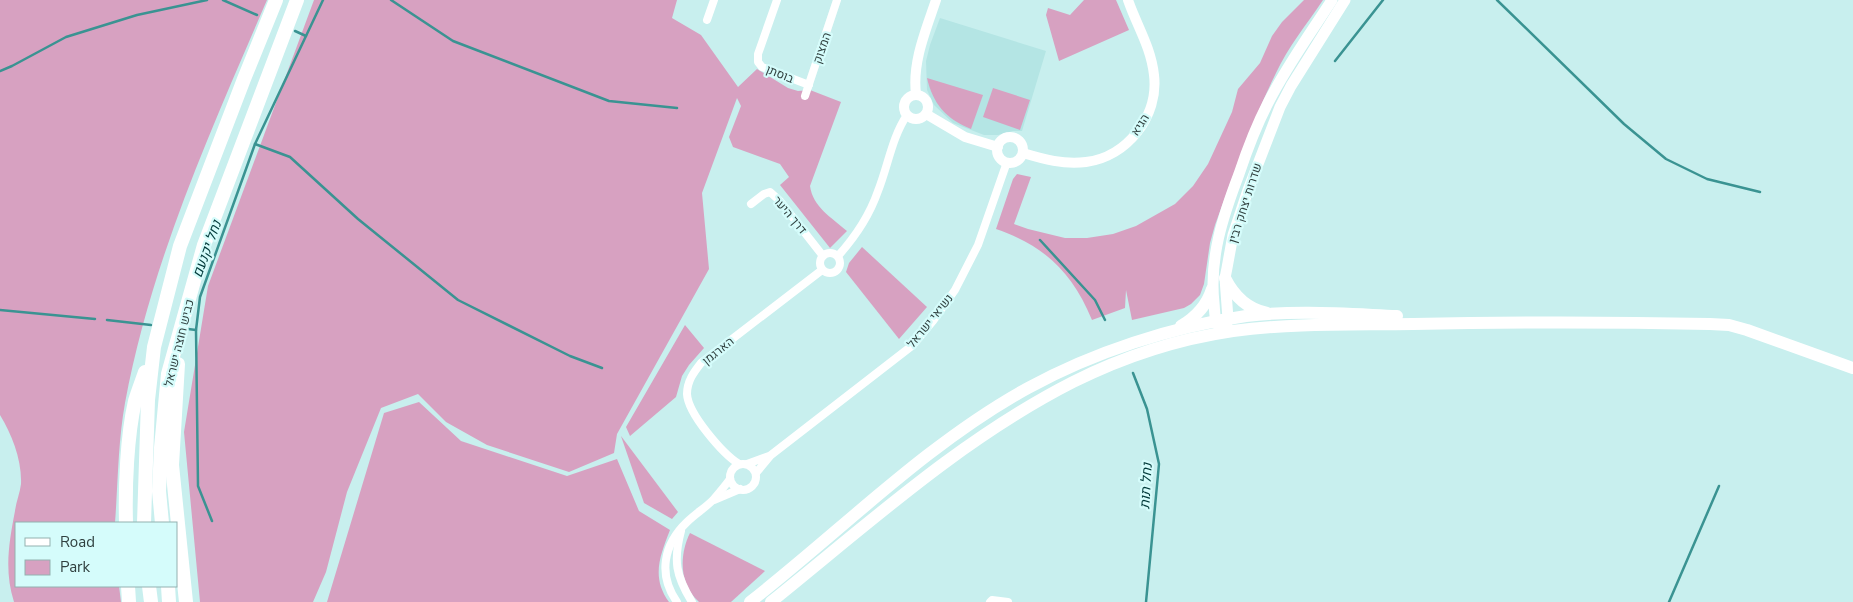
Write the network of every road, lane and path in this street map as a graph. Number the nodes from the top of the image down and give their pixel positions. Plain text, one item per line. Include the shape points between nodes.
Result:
1 (276, 0) edge
2 (296, 0) edge
3 (714, 0) edge
4 (777, 0) edge
5 (837, 0) edge
6 (936, 0) edge
7 (1128, 0) edge
8 (1332, 0) edge
9 (1345, 0) edge
10 (707, 20) dead end
11 (809, 85) junction
12 (916, 94) junction
13 (805, 96) dead end
14 (926, 114) junction
15 (907, 115) junction
16 (998, 147) junction
17 (1023, 152) junction
18 (1008, 162) junction
19 (751, 204) dead end
20 (823, 256) junction
21 (838, 256) junction
22 (822, 270) junction
23 (1226, 278) junction
24 (1212, 289) junction
25 (1274, 314) junction
26 (1228, 319) junction
27 (1215, 321) junction
28 (1496, 322) junction
29 (1177, 329) junction
30 (1223, 333) junction
31 (180, 337) junction
32 (154, 347) junction
33 (1853, 368) edge
34 (771, 455) junction
35 (728, 457) junction
36 (743, 464) junction
37 (756, 473) junction
38 (731, 476) junction
39 (740, 489) junction
40 (712, 500) junction
41 (126, 522) edge
42 (144, 522) edge
43 (162, 522) edge
44 (178, 522) edge
45 (178, 524) edge
46 (683, 527) junction
47 (128, 587) edge
48 (149, 587) edge
49 (168, 587) edge
50 (129, 602) edge
51 (151, 602) edge
52 (169, 602) edge
53 (186, 602) edge
54 (677, 602) edge
55 (692, 602) edge
56 (750, 602) edge
57 (771, 602) edge
58 (990, 602) edge
59 (1008, 602) edge

1 - 32 highway, כביש חוצה ישראל via 180,246
2 - 31 highway, כביש חוצה ישראל via 204,245
3 - 10 street
4 - 11 street, בוסתן via 758,62 762,67
5 - 11 street, המצוק
6 - 12 street via 917,61
7 - 17 street, הגיא via 1150,54 1154,77 1153,99 1136,134 1115,151 1087,162 1047,160
8 - 24 main road, שדרות יצחק רבין via 1290,63 1255,128 1224,216 1214,261
9 - 23 main road, שדרות יצחק רבין via 1280,106 1238,217
11 - 13 street, המצוק
12 - 14 street via 926,100
12 - 15 street via 906,100 904,108
14 - 15 street via 917,119
14 - 16 street via 965,137
15 - 21 street via 896,136 870,212 854,239
16 - 17 street via 1002,140 1011,137 1019,140
16 - 18 street via 1001,158
17 - 18 street via 1019,159
18 - 34 street, נשיאי ישראל via 978,245 955,290 933,321 913,345
19 - 20 street, דרך היער via 770,192
20 - 21 street via 829,253
20 - 22 street
21 - 22 street via 837,271 828,273
22 - 35 street, הארגמן via 702,363 690,379 687,395 692,408
23 - 25 main road via 1235,294 1248,306
23 - 26 main road, שדרות יצחק רבין
24 - 27 main road, שדרות יצחק רבין
24 - 29 main road via 1198,313
25 - 26 main road
25 - 28 main road via 1325,313
26 - 27 main road
26 - 30 main road, שדרות יצחק רבין
27 - 29 main road
27 - 30 main road, שדרות יצחק רבין
28 - 30 main road via 1285,327
28 - 33 main road via 1729,325
29 - 56 main road via 1075,365 1028,388 990,412 908,471
30 - 57 main road via 1180,341 1126,360 1075,381 1034,403 933,471
31 - 43 highway, כביש חוצה ישראל via 168,374 164,408 159,491
31 - 44 highway via 172,466
32 - 41 highway via 136,400 125,502
32 - 42 highway, כביש חוצה ישראל via 148,400
34 - 36 street, נשיאי ישראל
34 - 37 street, נשיאי ישראל
35 - 36 street, הארגמן
35 - 38 street, הארגמן
36 - 37 street
36 - 38 street, נשיאי ישראל
37 - 39 street, נשיאי ישראל via 753,486
38 - 39 street via 734,486
38 - 40 street, נשיאי ישראל
39 - 40 street, נשיאי ישראל
40 - 46 street, נשיאי ישראל
45 - 53 highway
46 - 54 street, נשיאי ישראל via 673,539 665,558 668,586
46 - 55 street via 678,572
47 - 50 highway
48 - 51 highway
49 - 52 highway
58 - 59 street

